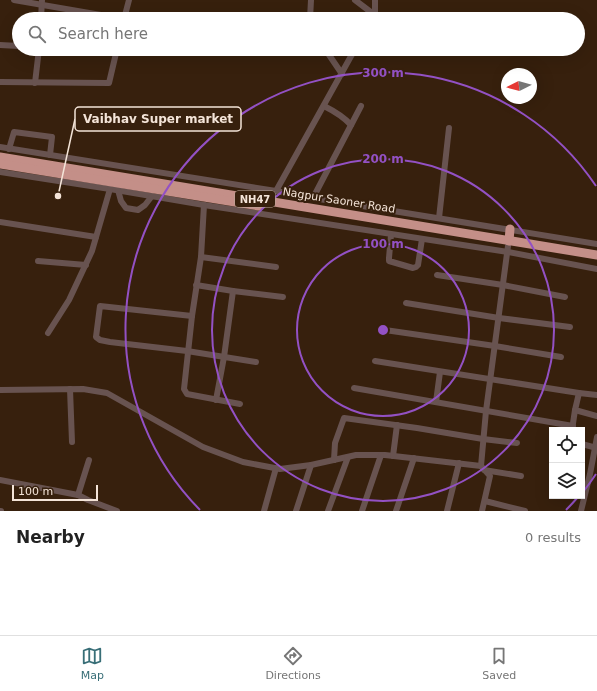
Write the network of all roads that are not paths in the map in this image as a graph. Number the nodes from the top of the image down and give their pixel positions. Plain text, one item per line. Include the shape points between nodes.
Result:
1 (14, 0) edge
2 (129, 0) edge
3 (311, 0) edge
4 (355, 0) edge
5 (375, 0) edge
6 (42, 2) edge
7 (41, 12) edge
8 (90, 12) edge
9 (126, 12) edge
10 (310, 12) edge
11 (368, 12) edge
12 (374, 12) edge
13 (0, 45) edge
14 (12, 46) edge
15 (38, 56) edge
16 (115, 56) edge
17 (330, 56) edge
18 (351, 56) edge
19 (342, 74) junction
20 (0, 82) edge
21 (35, 83) junction
22 (324, 106) junction
23 (360, 106) dead end
24 (351, 125) junction
25 (450, 128) dead end
26 (4, 148) edge
27 (50, 155) junction
28 (2, 160) edge
29 (0, 172) edge
30 (110, 189) junction
31 (118, 190) junction
32 (276, 191) junction
33 (152, 196) junction
34 (313, 198) junction
35 (204, 205) junction
36 (439, 218) junction
37 (0, 222) edge
38 (510, 229) junction
39 (391, 235) junction
40 (96, 237) junction
41 (422, 239) junction
42 (597, 244) edge
43 (508, 246) junction
44 (521, 246) junction
45 (597, 255) edge
46 (201, 257) junction
47 (597, 261) edge
48 (38, 262) dead end
49 (86, 265) junction
50 (276, 267) dead end
51 (597, 269) edge
52 (437, 275) dead end
53 (196, 285) junction
54 (503, 285) junction
55 (233, 291) junction
56 (283, 297) dead end
57 (565, 297) dead end
58 (406, 303) dead end
59 (192, 316) junction
60 (499, 318) junction
61 (570, 327) dead end
62 (385, 330) dead end
63 (48, 333) dead end
64 (495, 346) junction
65 (187, 351) junction
66 (224, 357) junction
67 (561, 357) dead end
68 (256, 362) dead end
69 (374, 362) dead end
70 (440, 372) junction
71 (490, 380) junction
72 (354, 388) dead end
73 (70, 389) junction
74 (0, 390) edge
75 (579, 393) junction
76 (597, 395) edge
77 (216, 400) junction
78 (436, 402) junction
79 (240, 404) dead end
80 (575, 410) junction
81 (486, 411) junction
82 (597, 416) edge
83 (397, 425) junction
84 (567, 427) edge
85 (572, 427) edge
86 (597, 437) edge
87 (483, 439) junction
88 (72, 442) dead end
89 (517, 443) dead end
90 (585, 445) edge
91 (596, 448) edge
92 (381, 455) junction
93 (393, 456) junction
94 (348, 457) junction
95 (414, 458) junction
96 (89, 460) dead end
97 (334, 460) junction
98 (458, 464) junction
99 (311, 465) junction
100 (276, 468) junction
101 (482, 468) junction
102 (594, 475) edge
103 (521, 476) dead end
104 (0, 480) edge
105 (78, 495) junction
106 (485, 501) junction
107 (117, 511) edge
108 (264, 511) edge
109 (296, 511) edge
110 (328, 511) edge
111 (362, 511) edge
112 (396, 511) edge
113 (447, 511) edge
114 (482, 511) edge
115 (525, 511) edge
116 (581, 511) edge

1 - 6 street
2 - 9 street
3 - 10 street
4 - 11 street
5 - 12 street
6 - 7 street
6 - 8 street
13 - 14 street
15 - 21 street
16 - 21 street via 109,83
17 - 19 street
18 - 19 street
19 - 22 street
20 - 21 street
22 - 24 street via 346,119
22 - 32 street
23 - 24 street
24 - 34 street
25 - 36 street
26 - 27 street
26 - 27 street via 14,132 52,137
26 - 28 highway
27 - 32 street
28 - 43 highway, Nagpur Saoner Road / NH47
29 - 30 street
30 - 31 street
30 - 40 street
31 - 33 street
31 - 33 street via 126,208 138,210
32 - 34 street
33 - 35 street
34 - 36 street
35 - 39 street
35 - 46 street
36 - 38 street
37 - 40 street
38 - 42 street
38 - 43 highway
39 - 41 street
39 - 41 street via 390,260 413,268 418,265
40 - 49 street
41 - 43 street
43 - 44 highway, NH47
43 - 51 street
43 - 54 street
44 - 45 highway, NH47
44 - 47 highway, NH47
46 - 50 street
46 - 53 street
48 - 49 street
49 - 63 street via 69,300
52 - 54 street
53 - 55 street
53 - 59 street
54 - 57 street
54 - 60 street
55 - 56 street
55 - 66 street
58 - 60 street
59 - 65 street
59 - 65 street via 100,306 96,337 100,340
60 - 61 street
60 - 64 street
62 - 64 street
64 - 67 street
64 - 71 street
65 - 66 street
65 - 77 street via 184,389 187,394
66 - 68 street
66 - 77 street
69 - 70 street
70 - 71 street
70 - 78 street
71 - 75 street
71 - 81 street
72 - 78 street
73 - 74 street
73 - 88 street
73 - 100 street via 107,393 203,447 244,462
75 - 76 street
75 - 80 street
77 - 79 street
78 - 81 street
80 - 82 street
80 - 85 street
81 - 84 street
81 - 87 street
83 - 87 street
83 - 93 street
83 - 97 street via 344,418 335,443
86 - 91 street
87 - 89 street
87 - 101 street
90 - 91 street
91 - 102 street
92 - 93 street
92 - 94 street
92 - 111 street
93 - 95 street
94 - 97 street
94 - 110 street
95 - 98 street
95 - 112 street
96 - 105 street
97 - 99 street
98 - 101 street
98 - 113 street
99 - 100 street
99 - 109 street
100 - 108 street
101 - 103 street
101 - 106 street via 490,476
102 - 116 street
104 - 105 street
105 - 107 street
106 - 114 street
106 - 115 street

